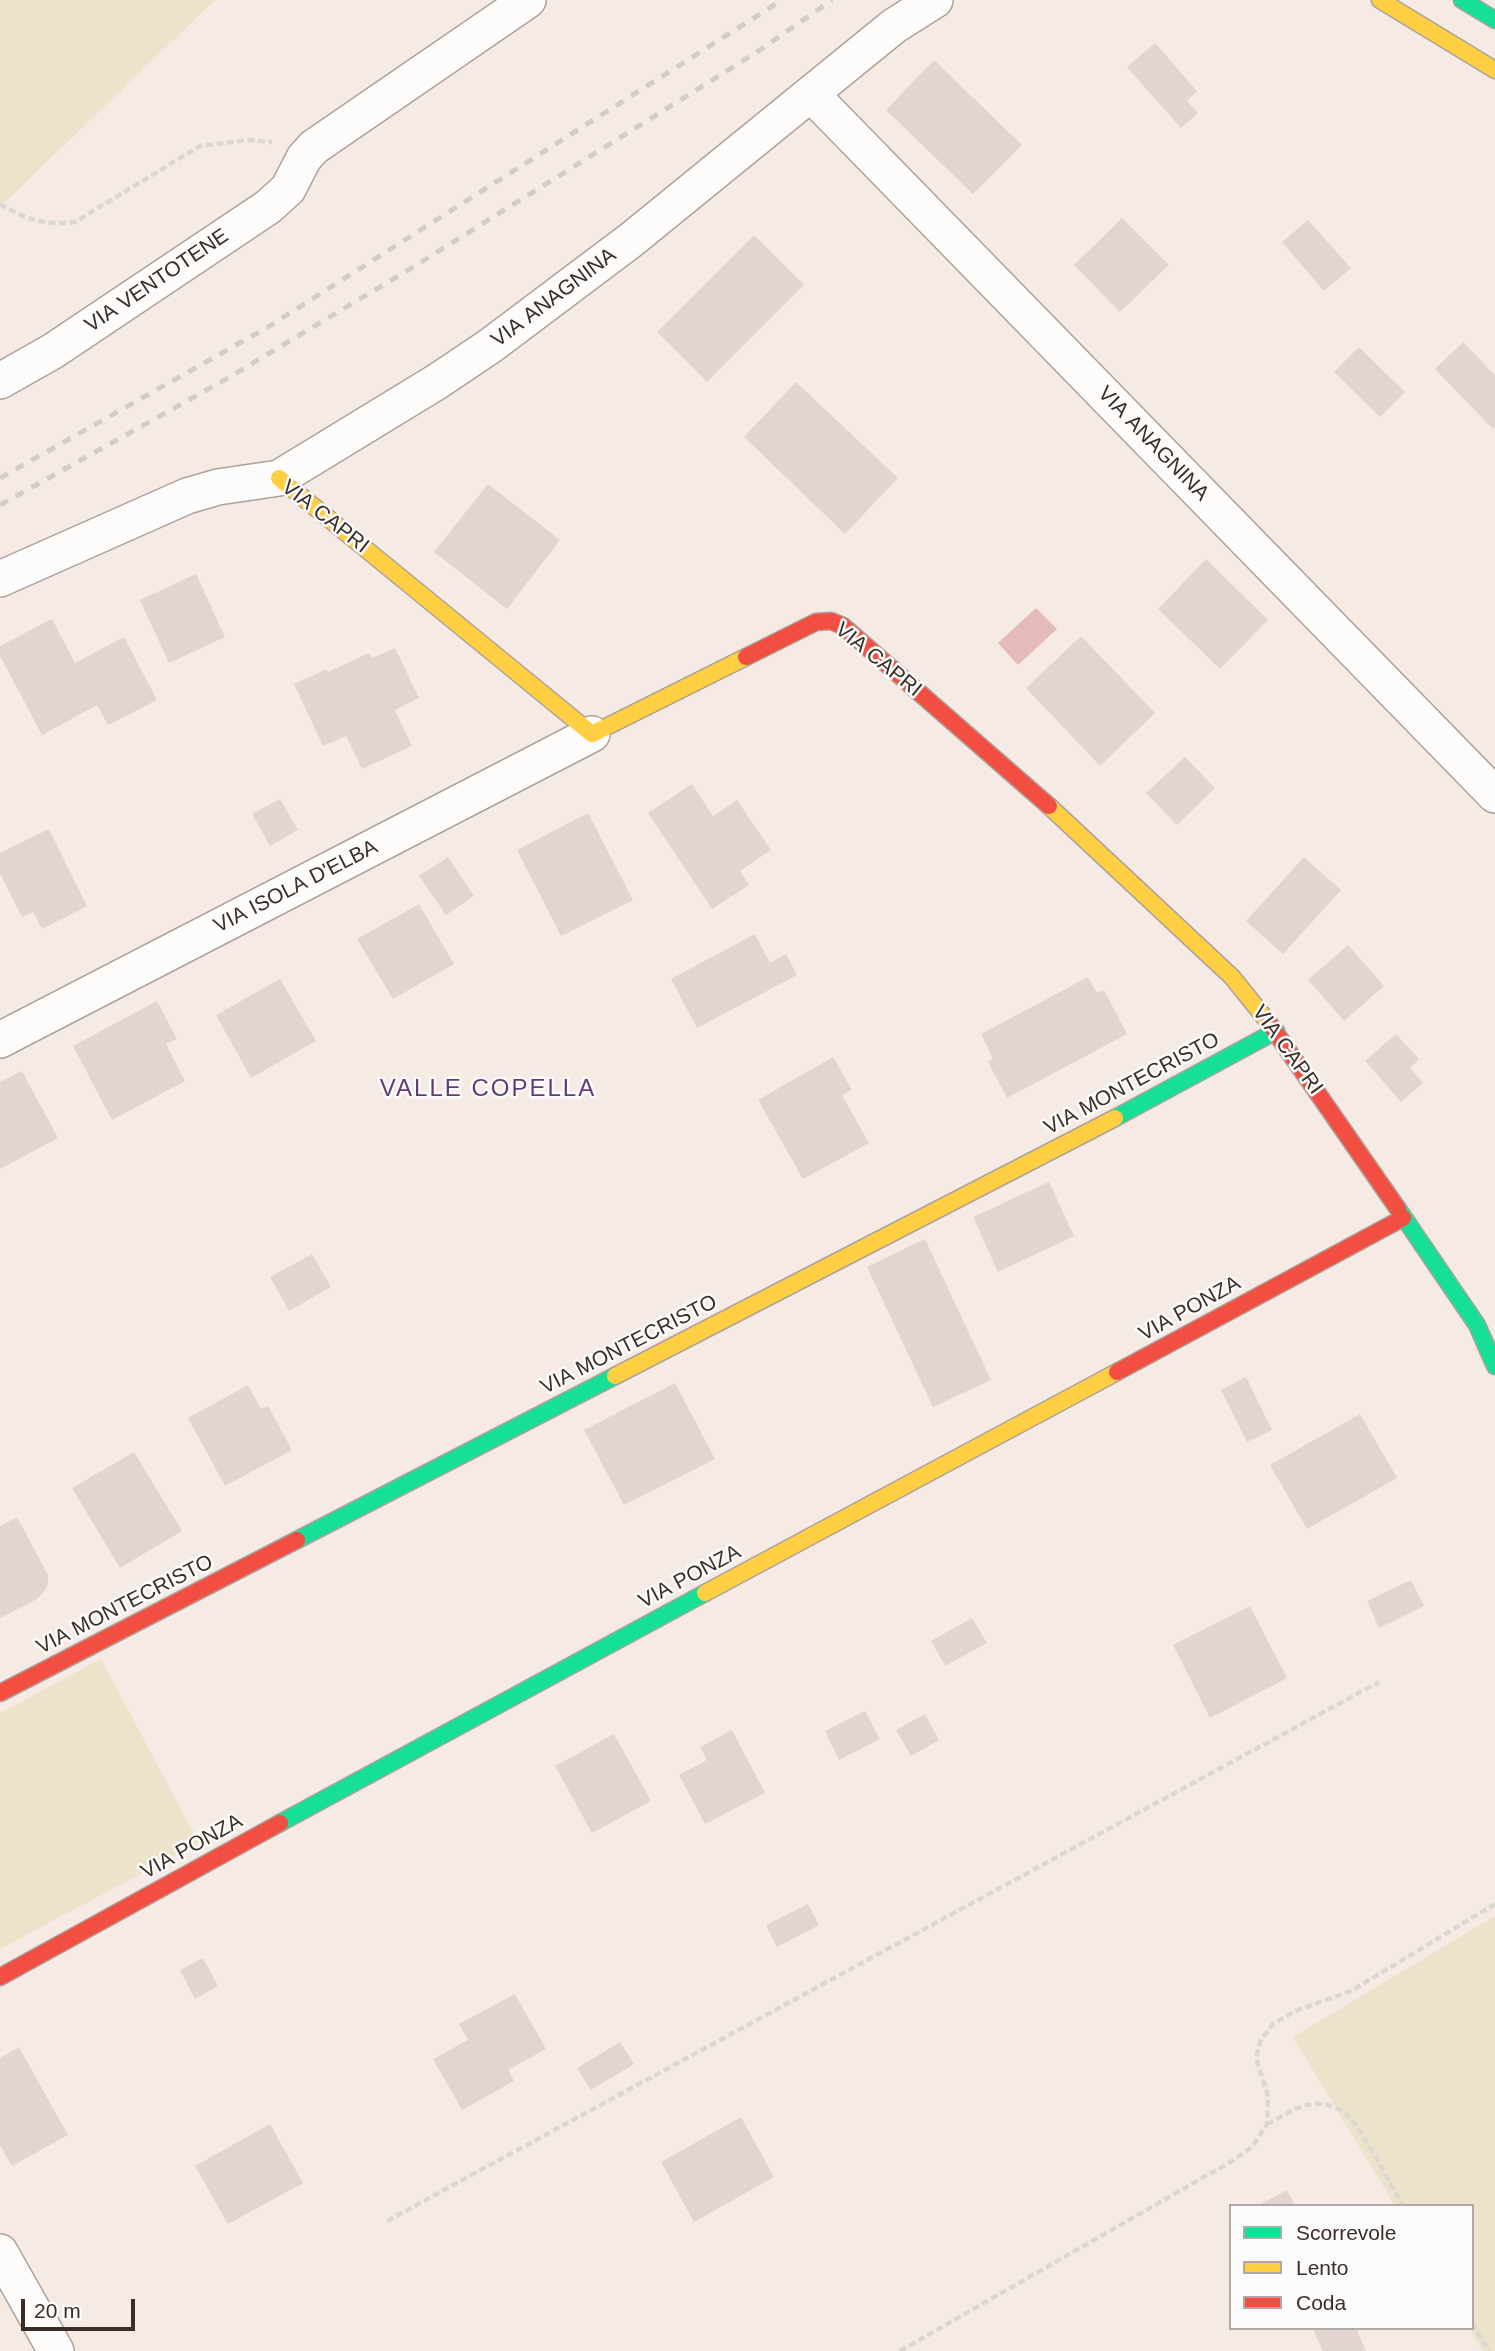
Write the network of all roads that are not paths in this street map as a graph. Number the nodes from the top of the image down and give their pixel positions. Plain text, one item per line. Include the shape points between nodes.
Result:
1 (528, 0) edge
2 (936, 0) edge
3 (1380, 0) edge
4 (1462, 0) edge
5 (1495, 20) edge
6 (1495, 71) edge
7 (811, 94) junction
8 (0, 381) edge
9 (279, 478) junction
10 (0, 579) edge
11 (592, 734) junction
12 (1495, 795) edge
13 (1276, 1031) junction
14 (0, 1040) edge
15 (1403, 1218) junction
16 (1495, 1366) edge
17 (0, 1693) edge
18 (0, 1977) edge
19 (0, 2252) edge
20 (56, 2351) edge

1 - 8 street, VIA VENTOTENE via 308,156 288,189 268,207 53,351
2 - 7 street, VIA ANAGNINA via 894,26
3 - 6 street
4 - 5 street
7 - 9 street, VIA ANAGNINA via 631,240 490,346
7 - 12 street, VIA ANAGNINA
9 - 10 street, VIA CAPRI via 187,496
9 - 11 street, VIA CAPRI
11 - 13 street, VIA CAPRI via 816,622 837,622 1068,821 1232,977
11 - 14 street, VIA ISOLA D'ELBA
13 - 15 street, VIA CAPRI
13 - 17 street, VIA MONTECRISTO
15 - 16 street, VIA CAPRI via 1477,1325
15 - 18 street, VIA PONZA
19 - 20 street

